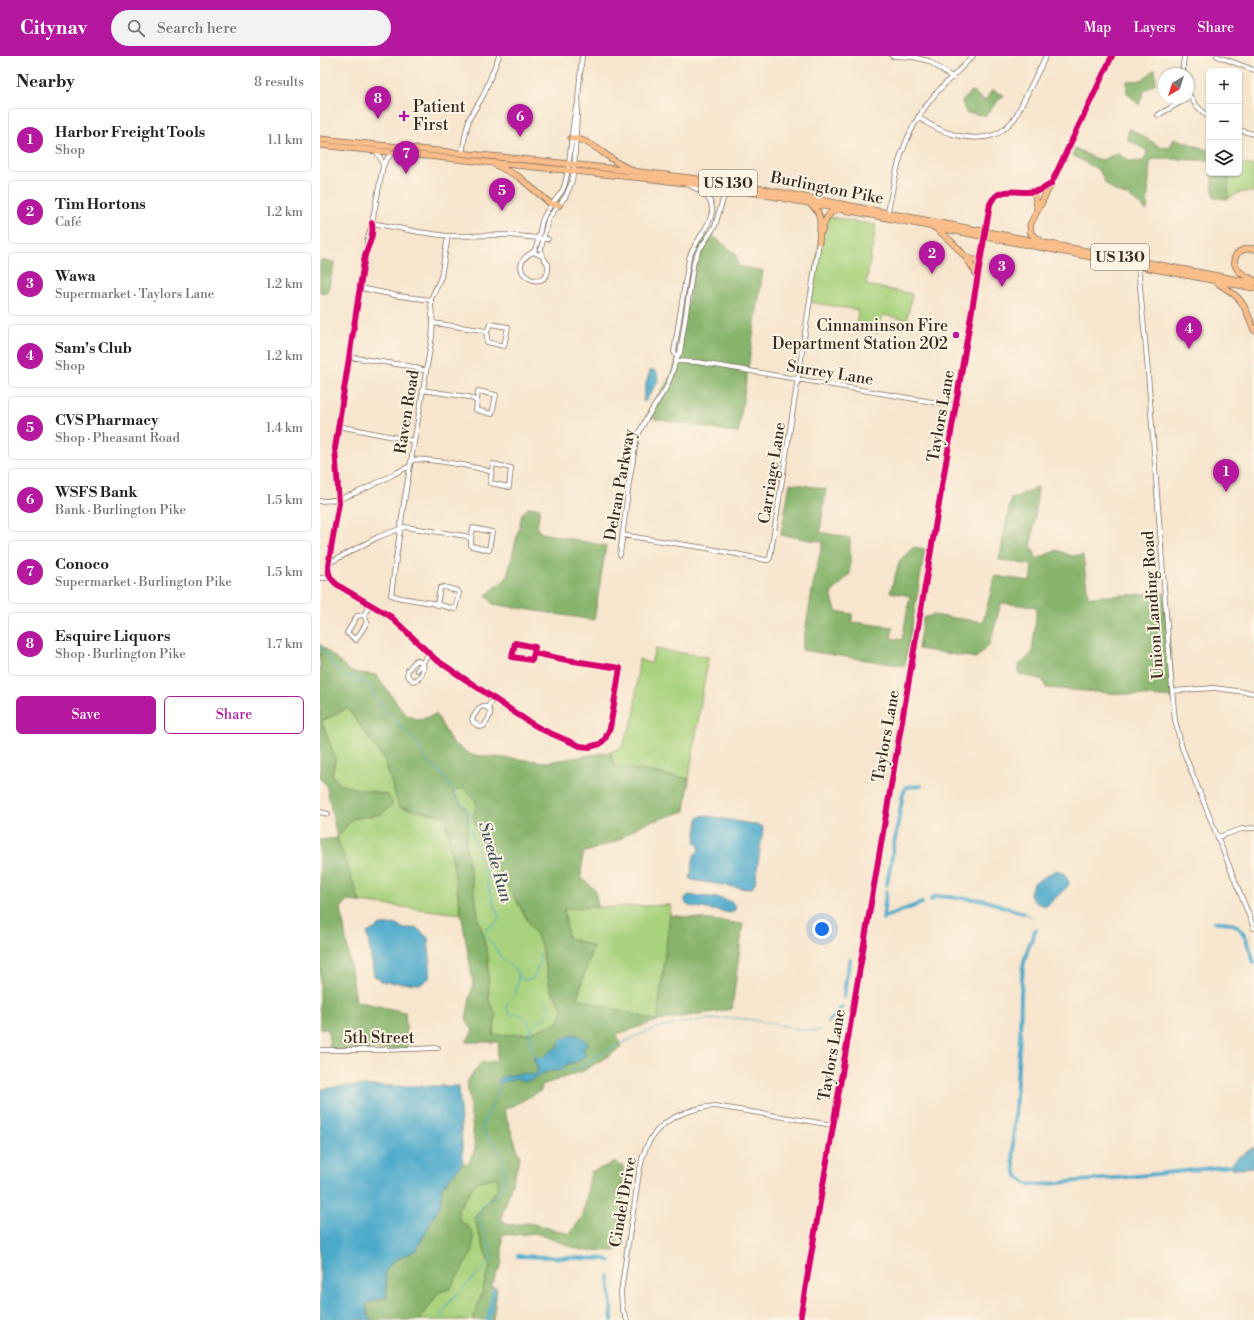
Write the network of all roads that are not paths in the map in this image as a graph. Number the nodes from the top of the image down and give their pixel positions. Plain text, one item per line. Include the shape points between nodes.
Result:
1 (499, 56) edge
2 (582, 56) edge
3 (892, 56) edge
4 (973, 56) edge
5 (1046, 56) edge
6 (1111, 56) edge
7 (1184, 56) edge
8 (1217, 56) edge
9 (1182, 68) edge
10 (1254, 70) edge
11 (953, 78) junction
12 (1194, 102) edge
13 (1175, 104) edge
14 (1158, 115) dead end
15 (1206, 116) edge
16 (918, 117) junction
17 (1242, 131) edge
18 (1254, 134) edge
19 (574, 138) junction
20 (320, 140) edge
21 (320, 145) edge
22 (374, 150) junction
23 (394, 152) junction
24 (462, 154) junction
25 (490, 162) junction
26 (383, 166) junction
27 (571, 168) junction
28 (635, 172) junction
29 (684, 182) junction
30 (1051, 184) junction
31 (735, 189) junction
32 (1034, 191) junction
33 (805, 202) junction
34 (551, 204) junction
35 (559, 205) junction
36 (837, 208) junction
37 (888, 212) junction
38 (1036, 213) junction
39 (372, 223) junction
40 (932, 226) junction
41 (985, 233) junction
42 (448, 236) junction
43 (538, 238) junction
44 (543, 238) junction
45 (548, 239) dead end
46 (819, 242) junction
47 (1042, 242) junction
48 (1254, 249) edge
49 (533, 252) junction
50 (542, 256) junction
51 (965, 256) junction
52 (981, 260) junction
53 (1138, 266) junction
54 (978, 277) junction
55 (1214, 280) junction
56 (1254, 280) edge
57 (1254, 283) edge
58 (361, 288) junction
59 (1254, 288) edge
60 (431, 300) junction
61 (433, 323) junction
62 (1254, 330) edge
63 (487, 332) junction
64 (350, 357) junction
65 (677, 359) junction
66 (426, 371) junction
67 (798, 380) junction
68 (422, 390) junction
69 (477, 401) junction
70 (956, 406) junction
71 (338, 426) junction
72 (414, 441) junction
73 (411, 460) junction
74 (410, 466) junction
75 (491, 472) junction
76 (339, 499) junction
77 (320, 501) edge
78 (400, 528) junction
79 (622, 535) junction
80 (471, 539) junction
81 (620, 555) dead end
82 (329, 563) junction
83 (320, 578) edge
84 (330, 578) junction
85 (370, 604) junction
86 (437, 605) junction
87 (364, 615) junction
88 (534, 653) junction
89 (429, 654) junction
90 (423, 663) junction
91 (417, 670) dead end
92 (1172, 691) junction
93 (1254, 693) edge
94 (494, 698) junction
95 (487, 708) junction
96 (320, 812) edge
97 (328, 814) dead end
98 (1254, 828) edge
99 (1218, 837) junction
100 (1254, 928) edge
101 (438, 1048) dead end
102 (320, 1050) edge
103 (833, 1126) junction
104 (627, 1320) edge
105 (800, 1320) edge

1 - 24 street via 483,96 470,119
2 - 19 street
3 - 11 street via 929,61
4 - 11 street
5 - 16 street via 1016,118 998,133 978,138 952,134 938,130
6 - 30 street
7 - 9 street
8 - 10 street
11 - 16 street via 933,97
12 - 15 street
13 - 14 street
16 - 37 street via 905,142 896,170
17 - 18 street
19 - 27 street
19 - 28 highway
20 - 24 highway, Burlington Pike / US 130
21 - 22 highway, Burlington Pike / US 130
22 - 23 highway, Burlington Pike / US 130
22 - 26 street
23 - 25 highway, Burlington Pike / US 130
23 - 26 street via 386,158
24 - 27 highway, Burlington Pike / US 130
25 - 27 highway, Burlington Pike / US 130
25 - 34 highway via 519,177
26 - 39 street
27 - 28 highway, Burlington Pike / US 130
27 - 29 highway, Burlington Pike / US 130
27 - 34 street via 563,189
27 - 35 street via 569,191
28 - 37 highway, Burlington Pike / US 130 via 741,185
29 - 31 highway, Burlington Pike / US 130
29 - 65 street, Delran Parkway via 704,194 713,210 708,226 689,258 674,352
30 - 32 street
30 - 38 highway
31 - 33 highway, Burlington Pike / US 130
31 - 65 street, Delran Parkway via 723,199 715,226 694,261
32 - 38 highway
32 - 41 street, Taylors Lane via 1005,192 993,198
33 - 36 highway, Burlington Pike / US 130
33 - 46 highway via 813,206 820,215
34 - 35 highway
34 - 43 street via 544,216
35 - 44 street via 548,220
36 - 40 highway, Burlington Pike / US 130
36 - 46 highway via 825,220
37 - 41 highway, Burlington Pike / US 130
38 - 47 highway via 1030,229
39 - 42 street
39 - 58 street
40 - 41 highway, Burlington Pike / US 130
40 - 51 highway via 948,237
41 - 47 highway, Burlington Pike / US 130
41 - 52 street, Taylors Lane
41 - 53 highway, Burlington Pike / US 130
42 - 43 street via 506,235
42 - 60 street via 441,277
43 - 44 street
43 - 49 street
44 - 45 street
44 - 50 street
46 - 67 street, Carriage Lane
47 - 57 highway, Burlington Pike / US 130
48 - 56 highway via 1241,250 1235,260 1239,271
49 - 50 street
49 - 50 street via 525,258 521,266 532,281 541,280 548,272 548,264
51 - 52 highway via 971,260
51 - 54 highway
52 - 54 street, Taylors Lane
53 - 55 highway, Burlington Pike / US 130
53 - 92 street, Union Landing Road
54 - 70 street, Taylors Lane
55 - 59 highway, Burlington Pike / US 130
55 - 62 highway via 1242,301
58 - 60 street
58 - 64 street
60 - 61 street, Raven Road
61 - 63 street
61 - 66 street, Raven Road
63 - 63 street via 487,342 504,346 508,327 490,324
64 - 66 street
64 - 71 street
65 - 67 street, Surrey Lane
65 - 79 street, Delran Parkway via 668,384 637,437
66 - 68 street, Raven Road
67 - 70 street, Surrey Lane
67 - 79 street, Carriage Lane via 770,560
68 - 69 street via 469,397
68 - 72 street, Raven Road
69 - 69 street via 476,410 492,414 496,395 478,392
70 - 103 street, Taylors Lane
71 - 72 street
71 - 76 street via 335,451
72 - 73 street, Raven Road
73 - 74 street, Raven Road
73 - 75 street via 432,461
74 - 76 street
74 - 78 street, Raven Road
75 - 75 street via 490,483 509,487 511,468 493,464
76 - 77 street
76 - 82 street
78 - 80 street via 454,534
78 - 82 street
78 - 86 street, Raven Road via 391,595
79 - 81 street, Delran Parkway
80 - 80 street via 471,546 490,550 492,532 473,528
82 - 84 street
83 - 84 street
84 - 85 street
85 - 87 street
85 - 89 street via 393,618
86 - 86 street via 455,609 459,593 454,589 440,588
87 - 87 street via 357,616 347,633 356,640 367,622
88 - 88 street via 532,660 512,657 515,643 535,647
88 - 94 street via 620,668 609,732 603,742 593,747 580,746 544,730
89 - 90 street
89 - 94 street
90 - 90 street via 423,671 417,680 410,679 407,675 408,670 416,660
90 - 91 street
92 - 93 street via 1214,688
92 - 99 street, Union Landing Road via 1178,734
94 - 95 street
95 - 95 street via 491,716 484,726 480,727 472,719 479,708
96 - 97 street
98 - 99 street
99 - 100 street, Union Landing Road
101 - 102 street, 5th Street
103 - 104 street, Cindel Drive via 715,1106 688,1111 658,1128 644,1151 638,1178 621,1292 622,1308
103 - 105 street, Taylors Lane

